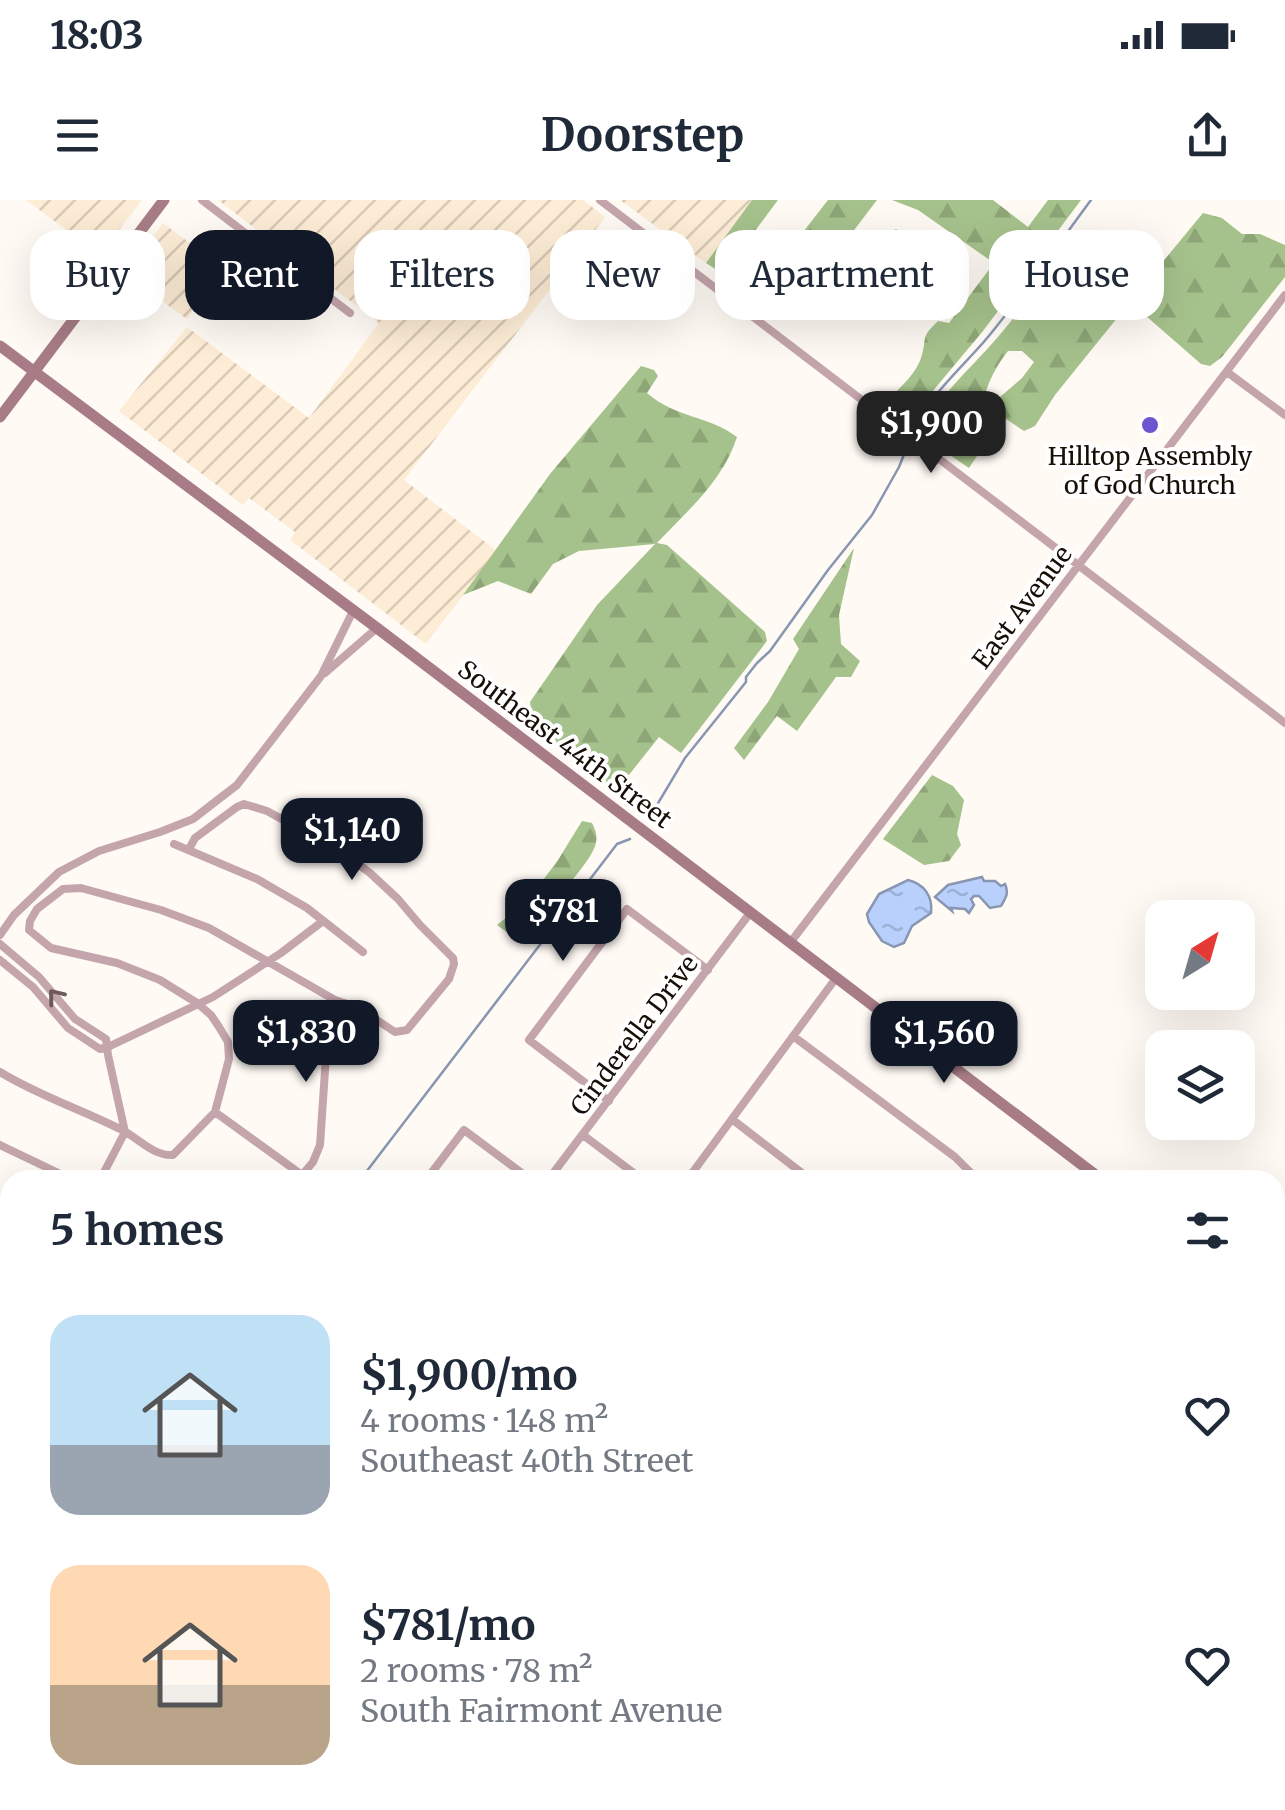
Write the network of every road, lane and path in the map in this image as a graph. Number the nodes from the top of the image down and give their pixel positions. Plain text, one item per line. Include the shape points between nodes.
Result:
1 (164, 200) edge
2 (202, 200) edge
3 (600, 200) edge
4 (1285, 296) edge
5 (350, 312) dead end
6 (0, 346) edge
7 (34, 372) junction
8 (1227, 372) junction
9 (1285, 415) edge
10 (0, 417) edge
11 (1079, 566) junction
12 (353, 611) junction
13 (376, 628) junction
14 (321, 676) junction
15 (1285, 723) edge
16 (174, 844) dead end
17 (190, 849) junction
18 (750, 913) junction
19 (323, 920) junction
20 (0, 936) edge
21 (790, 943) junction
22 (0, 944) edge
23 (363, 952) dead end
24 (0, 960) edge
25 (268, 960) junction
26 (708, 970) junction
27 (836, 978) junction
28 (334, 1000) junction
29 (197, 1003) junction
30 (793, 1036) junction
31 (108, 1047) junction
32 (0, 1072) edge
33 (609, 1101) junction
34 (215, 1112) junction
35 (733, 1120) junction
36 (124, 1132) junction
37 (582, 1135) junction
38 (0, 1145) edge
39 (51, 1170) edge
40 (105, 1170) edge
41 (291, 1170) edge
42 (306, 1170) edge
43 (434, 1170) edge
44 (518, 1170) edge
45 (556, 1170) edge
46 (629, 1170) edge
47 (695, 1170) edge
48 (798, 1170) edge
49 (968, 1170) edge
50 (1085, 1170) edge

1 - 7 main road
2 - 5 street
3 - 11 street
4 - 8 street, East Avenue
6 - 7 main road, Southeast 44th Street
7 - 10 main road
7 - 12 main road, Southeast 44th Street
8 - 9 street
8 - 11 street, East Avenue
11 - 15 street
11 - 21 street, East Avenue
12 - 13 main road, Southeast 44th Street
12 - 14 street
13 - 14 street
13 - 18 main road, Southeast 44th Street
14 - 20 street via 236,785 193,819 59,872
16 - 17 street
17 - 19 street via 257,878
17 - 28 street via 237,806 255,806 370,873 453,958 449,978 400,1033
18 - 21 main road, Southeast 44th Street
18 - 26 street, Cinderella Drive
19 - 23 street
19 - 25 street
21 - 27 main road, Southeast 44th Street
31 -> 22 street
24 - 31 street via 68,1028 100,1049
25 - 28 street
25 - 29 street
25 - 29 street via 186,918 81,888 63,889 30,921 28,930 51,948 139,971
26 - 33 street, Cinderella Drive
26 - 33 street via 626,909 529,1040
27 - 30 street
27 - 50 main road, Southeast 44th Street
28 - 42 street via 320,1145
29 - 31 street
29 - 34 street via 228,1042
30 - 35 street
30 - 49 street
31 - 36 street
32 - 36 street
33 - 37 street, Cinderella Drive
34 - 36 street via 173,1154 161,1156
34 - 41 street
35 - 47 street
35 - 48 street
36 - 40 street
37 - 45 street, Cinderella Drive
37 - 46 street
38 - 39 street
43 - 44 street via 464,1130

